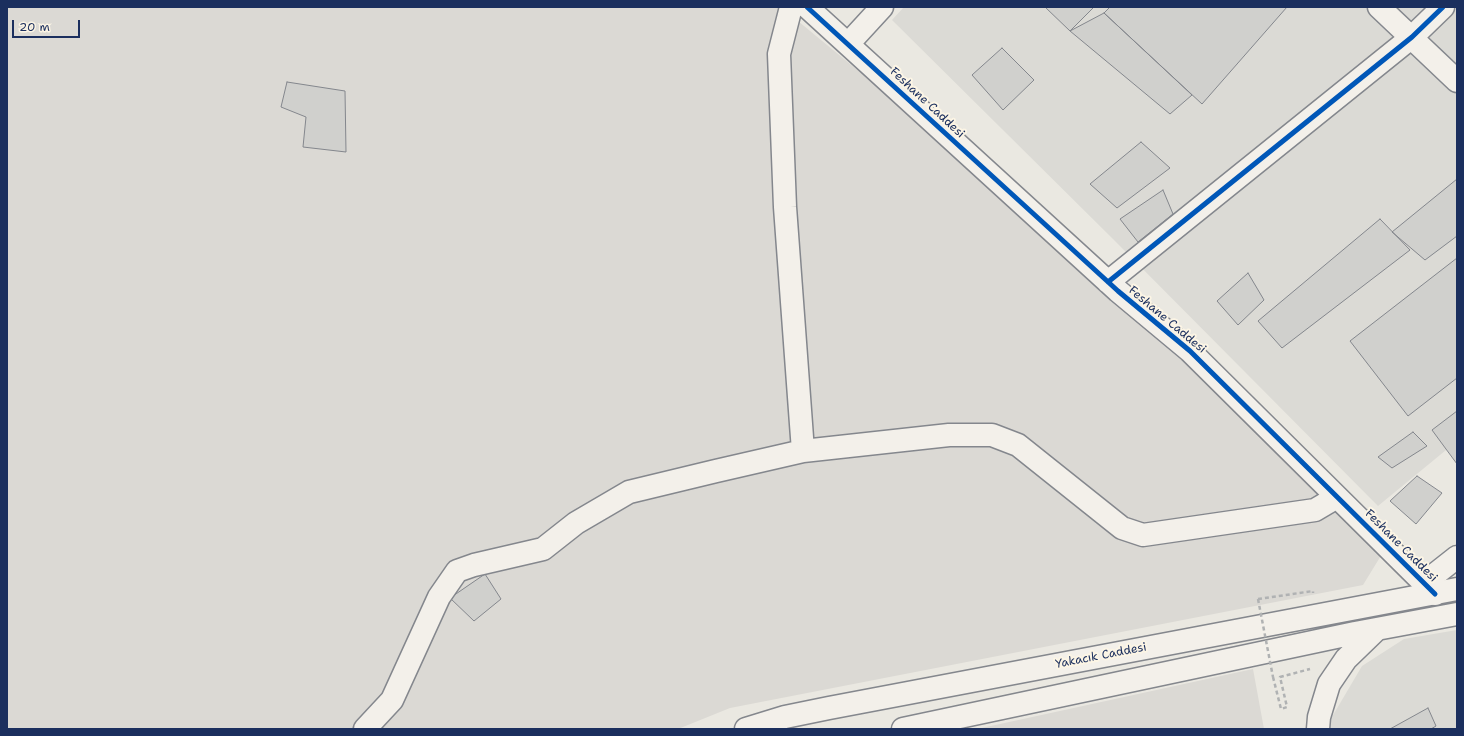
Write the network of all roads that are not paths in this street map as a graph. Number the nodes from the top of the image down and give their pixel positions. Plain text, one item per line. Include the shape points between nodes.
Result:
1 (793, 7) edge
2 (807, 7) edge
3 (882, 7) edge
4 (1379, 7) edge
5 (1443, 7) edge
6 (1412, 38) junction
7 (848, 44) junction
8 (1457, 80) edge
9 (1108, 282) junction
10 (803, 451) junction
11 (1337, 497) junction
12 (1457, 557) edge
13 (1429, 588) junction
14 (1457, 590) edge
15 (1457, 614) edge
16 (1377, 629) junction
17 (365, 729) edge
18 (746, 729) edge
19 (903, 729) edge
20 (1318, 729) edge

1 - 10 main road via 779,54 785,207
2 - 7 main road, Feshane Caddesi
3 - 7 main road
4 - 6 main road
5 - 6 main road
6 - 8 main road
6 - 9 main road
7 - 9 main road, Feshane Caddesi
9 - 11 main road, Feshane Caddesi via 1190,351
10 - 11 main road via 949,435 992,435 1018,445 1122,528 1143,535 1315,510
10 - 17 main road via 629,492 576,523 543,549 457,571 439,597 392,700
11 - 13 main road, Feshane Caddesi
12 - 13 main road
13 - 14 main road, Yakacık Caddesi
13 - 18 main road, Yakacık Caddesi via 785,717
15 - 16 main road
16 - 19 main road
16 - 20 main road via 1346,659 1329,684 1319,716

